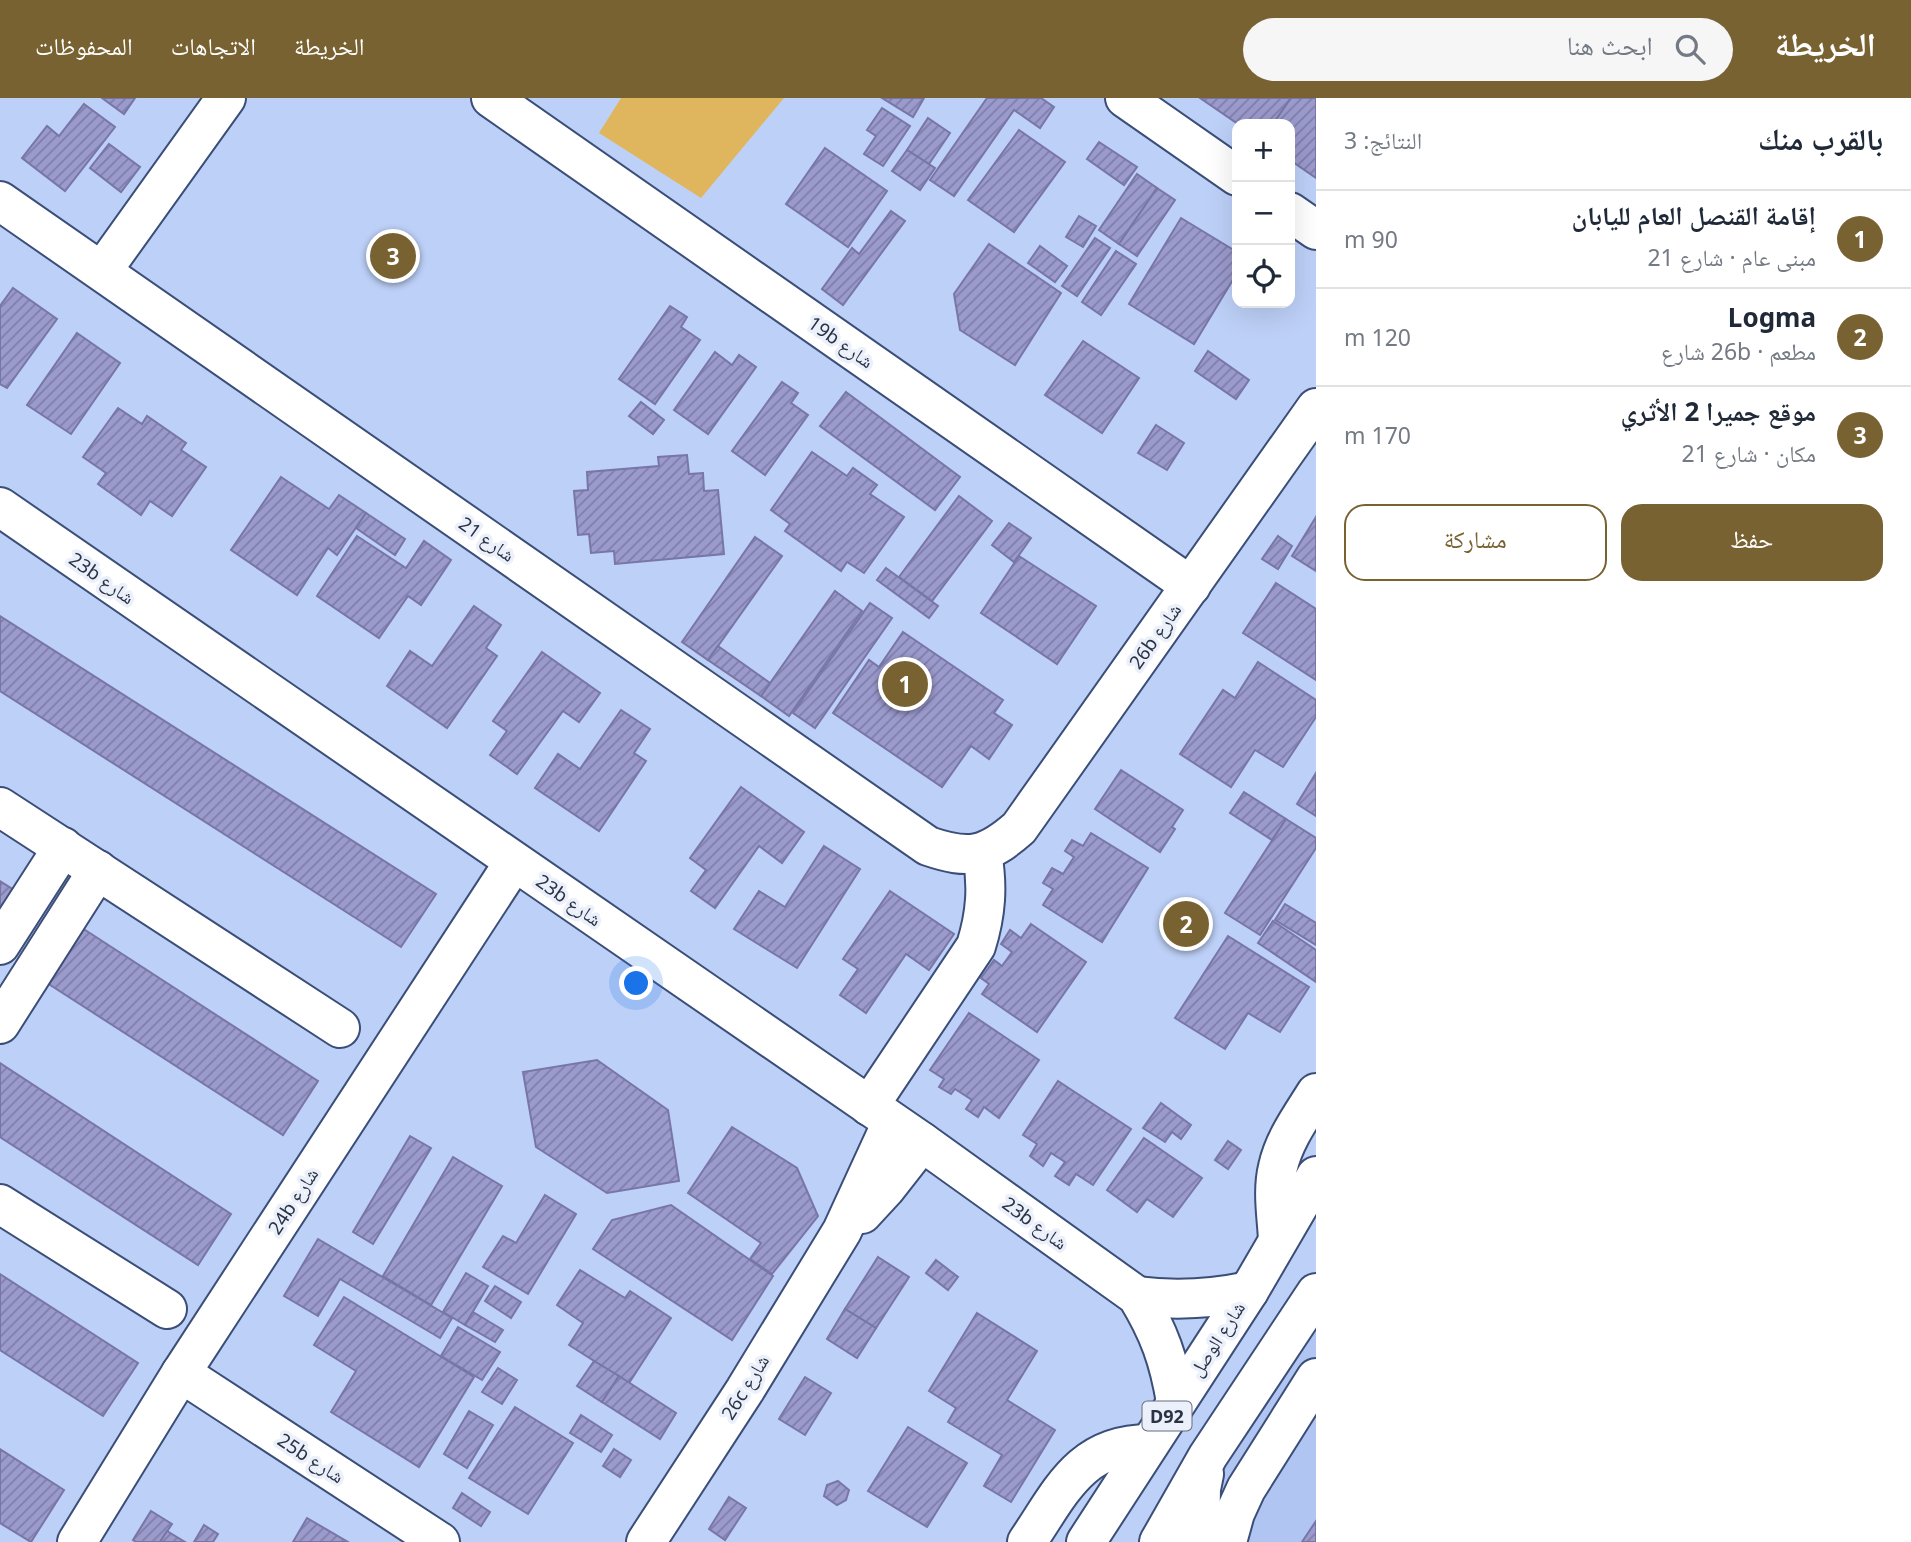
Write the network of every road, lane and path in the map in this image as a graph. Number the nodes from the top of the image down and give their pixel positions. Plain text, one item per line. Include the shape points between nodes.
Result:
1 (226, 98) edge
2 (491, 98) edge
3 (1125, 98) edge
4 (1232, 173) edge
5 (0, 201) edge
6 (1295, 215) edge
7 (1316, 230) edge
8 (102, 271) junction
9 (1316, 408) edge
10 (0, 507) edge
11 (1191, 586) junction
12 (0, 807) edge
13 (63, 847) junction
14 (982, 853) junction
15 (514, 862) junction
16 (98, 870) junction
17 (0, 945) edge
18 (0, 1024) edge
19 (340, 1028) dead end
20 (1316, 1093) edge
21 (894, 1123) junction
22 (1316, 1176) edge
23 (0, 1204) edge
24 (1278, 1240) junction
25 (1249, 1291) junction
26 (1316, 1293) edge
27 (1137, 1296) junction
28 (167, 1310) dead end
29 (181, 1373) junction
30 (1316, 1378) edge
31 (1176, 1402) junction
32 (1149, 1444) junction
33 (1208, 1456) junction
34 (77, 1542) edge
35 (440, 1542) edge
36 (646, 1542) edge
37 (1027, 1542) edge
38 (1086, 1542) edge
39 (1159, 1542) edge
40 (1200, 1542) edge
41 (1227, 1542) edge

1 - 8 street
2 - 11 street, 19b شارع
3 - 4 street
5 - 8 street, شارع 21
6 - 7 street
8 - 14 street, شارع 21 via 928,846 964,855
9 - 11 street, 26b شارع
10 - 15 street, 23b شارع
11 - 14 street, 26b شارع via 1018,828
12 - 13 street
13 - 16 street
13 - 17 street
14 - 21 street, 26c شارع via 986,900 976,946
15 - 21 street, 23b شارع
15 - 29 street, 24b شارع
16 - 18 street
16 - 19 street
20 - 24 street via 1289,1136 1277,1169
21 - 27 street, 23b شارع
21 - 36 street, 26c شارع via 886,1188 842,1231
22 - 24 street, شارع الوصل / D92
23 - 28 street
24 - 25 street, شارع الوصل / D92
25 - 27 street via 1200,1299
25 - 31 street, شارع الوصل / D92
26 - 33 street, D92
27 - 31 street, 23b شارع via 1163,1346
29 - 34 street, 24b شارع
29 - 35 street, 25b شارع
30 - 41 street via 1246,1489
31 - 32 street, شارع الوصل / D92
32 - 37 street via 1118,1447 1090,1460 1068,1482
32 - 38 street, شارع الوصل / D92
33 - 39 street, D92
33 - 40 street via 1201,1489

